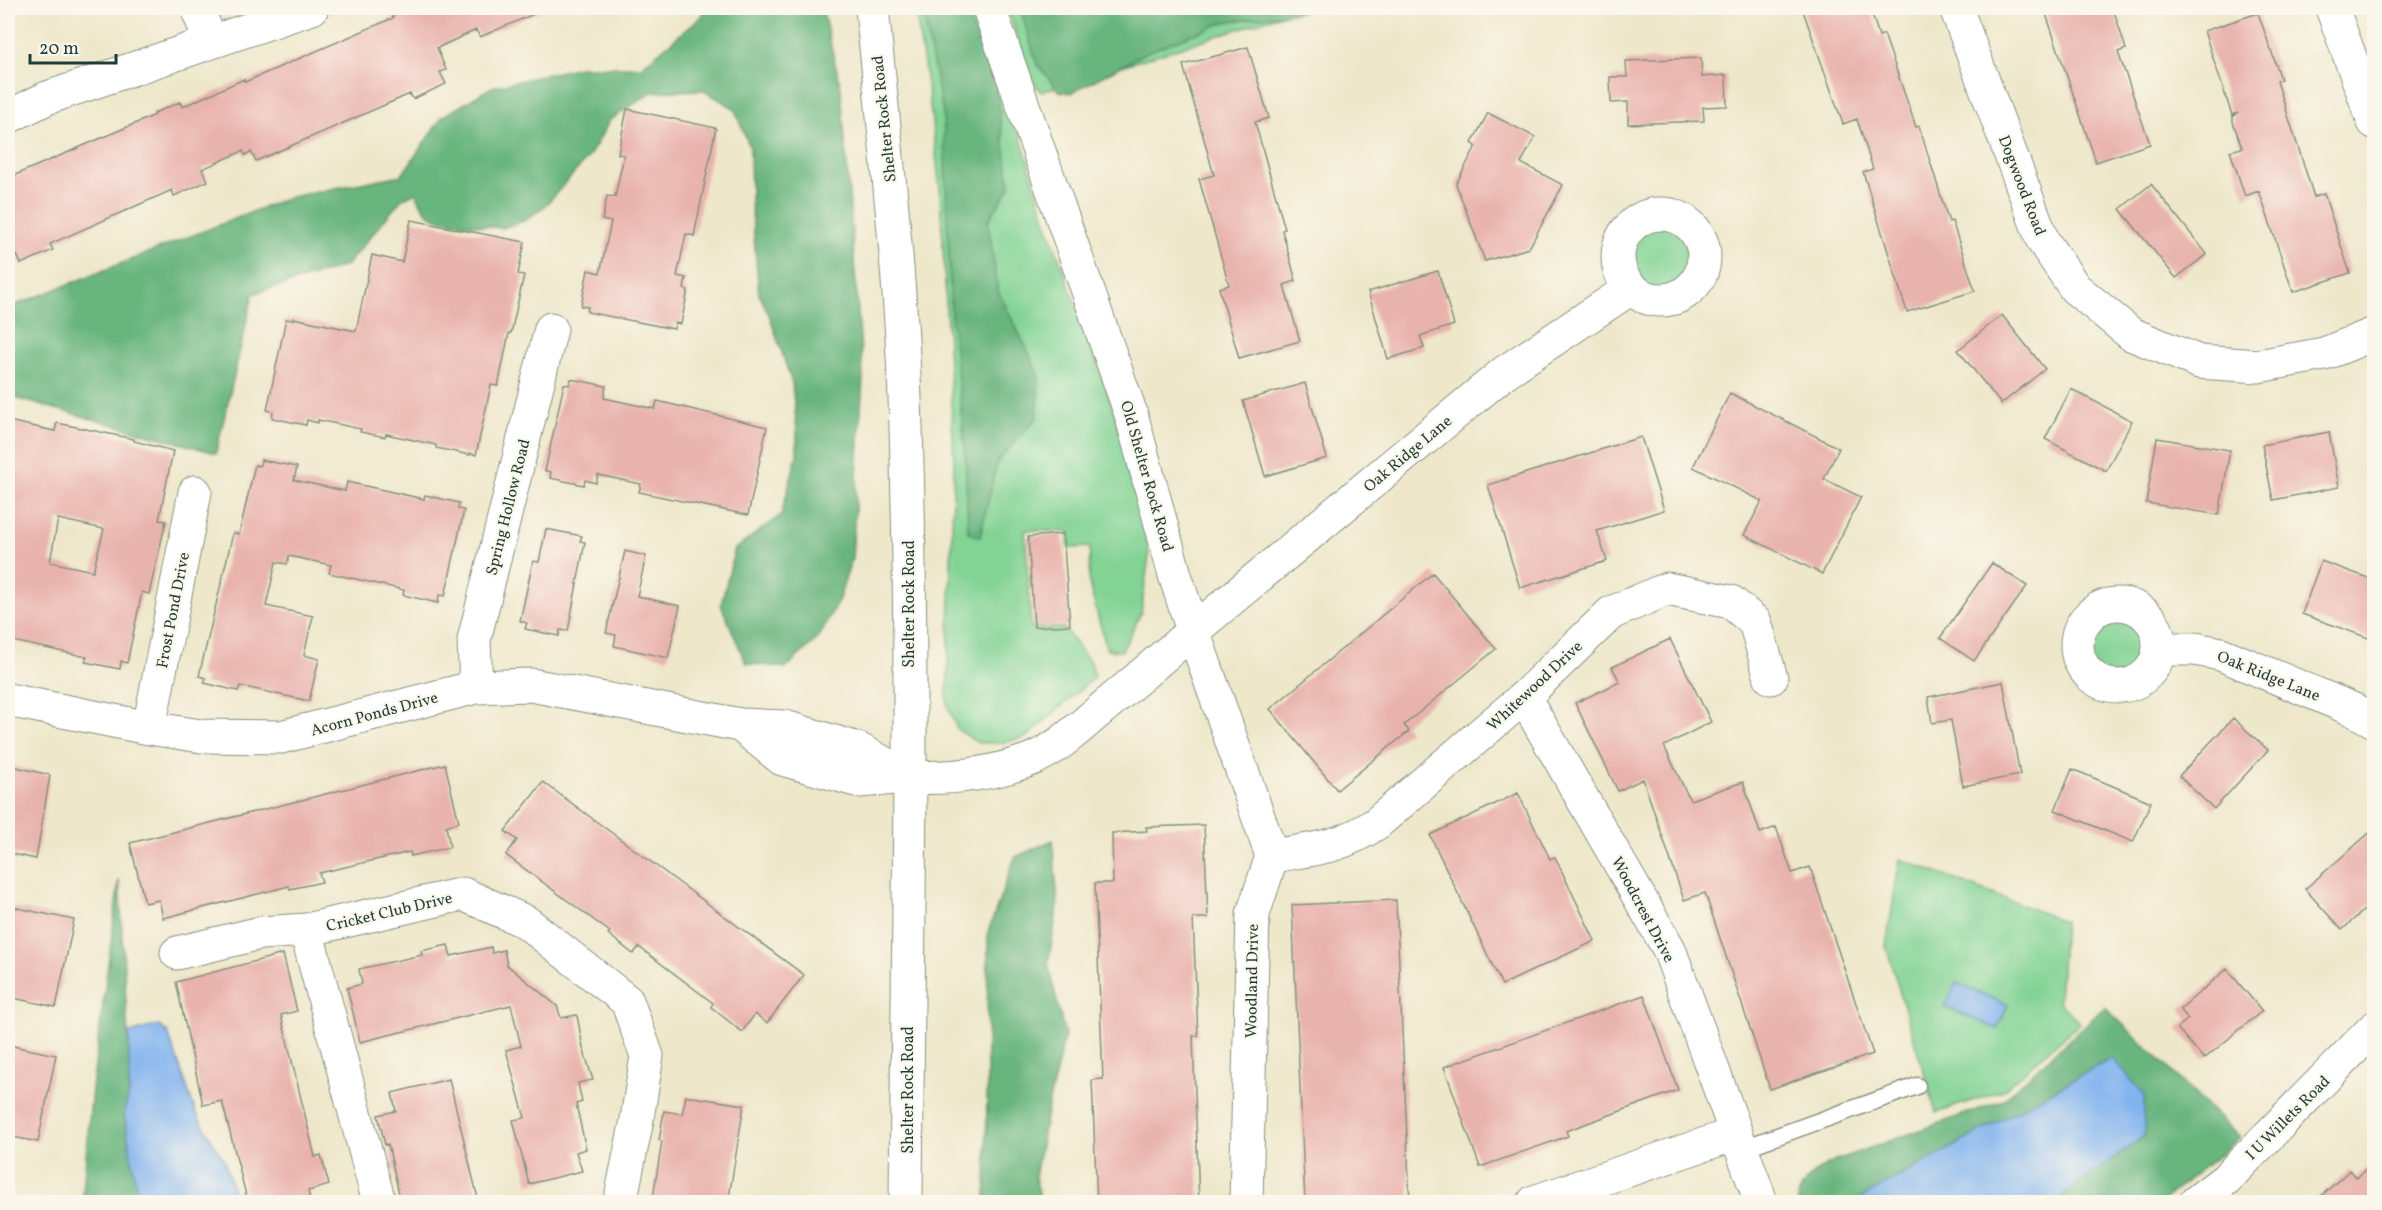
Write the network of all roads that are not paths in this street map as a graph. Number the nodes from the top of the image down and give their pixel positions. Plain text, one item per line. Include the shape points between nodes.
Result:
1 (197, 8) edge
2 (312, 8) edge
3 (872, 8) edge
4 (989, 8) edge
5 (1956, 8) edge
6 (2332, 8) edge
7 (211, 42) junction
8 (8, 117) edge
9 (2374, 122) edge
10 (1631, 288) dead end
11 (551, 329) dead end
12 (2374, 334) edge
13 (195, 492) dead end
14 (1193, 631) junction
15 (2159, 649) dead end
16 (1771, 678) dead end
17 (476, 687) junction
18 (1524, 697) junction
19 (8, 699) edge
20 (2374, 721) edge
21 (149, 728) junction
22 (909, 777) junction
23 (1272, 856) junction
24 (306, 930) junction
25 (177, 953) dead end
26 (2374, 1028) edge
27 (1917, 1086) dead end
28 (1738, 1142) junction
29 (379, 1203) edge
30 (620, 1203) edge
31 (906, 1203) edge
32 (1246, 1203) edge
33 (1534, 1203) edge
34 (1761, 1203) edge
35 (2196, 1203) edge

1 - 7 street
2 - 7 street
3 - 22 street, Shelter Rock Road via 898,273 906,426
4 - 14 street, Old Shelter Rock Road via 1131,414
5 - 12 street, Dogwood Road via 2043,241 2075,288 2131,334 2199,362 2258,366 2324,354
6 - 9 street
7 - 8 street via 46,98
10 - 14 street, Oak Ridge Lane via 1505,372
11 - 17 street, Spring Hollow Road via 474,640
13 - 21 street, Frost Pond Drive
14 - 22 street via 1079,728 1028,761 978,775
14 - 23 street
15 - 20 street, Oak Ridge Lane via 2221,654
16 - 18 street, Whitewood Drive via 1755,622 1731,602 1668,589 1611,613
17 - 21 street, Acorn Ponds Drive via 281,737 201,736
17 - 22 street, Acorn Ponds Drive via 531,685 740,725 782,759 859,781
18 - 23 street, Whitewood Drive via 1358,836 1326,848
18 - 28 street, Woodcrest Drive via 1669,949
19 - 21 street, Acorn Ponds Drive
22 - 31 street, Shelter Rock Road
23 - 32 street, Woodland Drive via 1253,914
24 - 25 street, Cricket Club Drive via 261,933
24 - 29 street, Cricket Club Drive
24 - 30 street, Cricket Club Drive via 463,894 526,922 627,1001 647,1056
26 - 35 street, I U Willets Road via 2226,1179
27 - 28 lane
28 - 33 street
28 - 34 street, Woodcrest Drive

